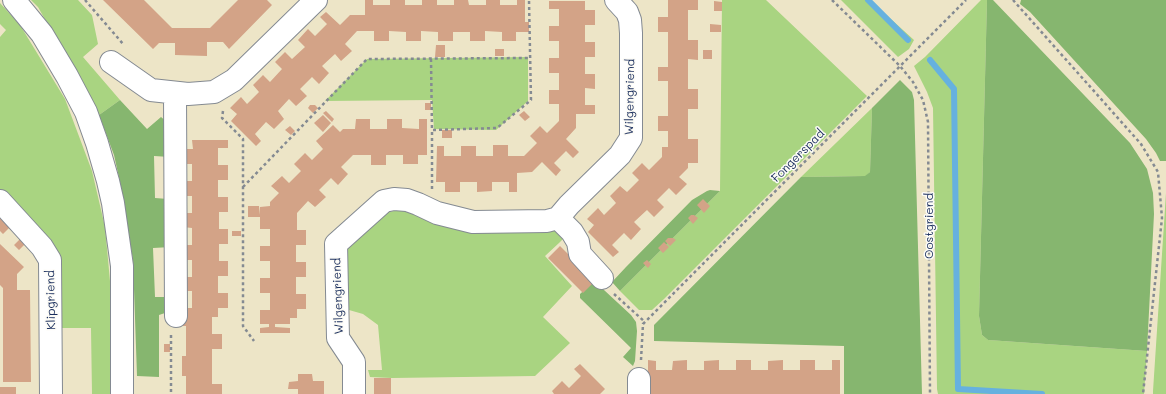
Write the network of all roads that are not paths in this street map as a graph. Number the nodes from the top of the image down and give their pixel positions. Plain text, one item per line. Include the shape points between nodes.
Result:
1 (14, 0) edge
2 (316, 0) edge
3 (616, 0) edge
4 (111, 62) dead end
5 (175, 93) junction
6 (0, 201) edge
7 (558, 218) junction
8 (602, 278) road end
9 (176, 316) road end
10 (51, 394) edge
11 (122, 394) edge
12 (354, 394) edge

1 - 11 street via 42,34 86,112 108,181 122,266
2 - 5 street via 234,80 214,92
3 - 7 street, Wilgengriend via 628,12 630,20 631,138 620,155
4 - 5 street via 151,90
5 - 9 street
6 - 10 street, Klipgriend via 42,247 50,260
7 - 8 street via 572,232 578,242 580,254
7 - 12 street, Wilgengriend via 547,221 474,222 437,213 407,200 384,201 336,244 338,338 354,362

